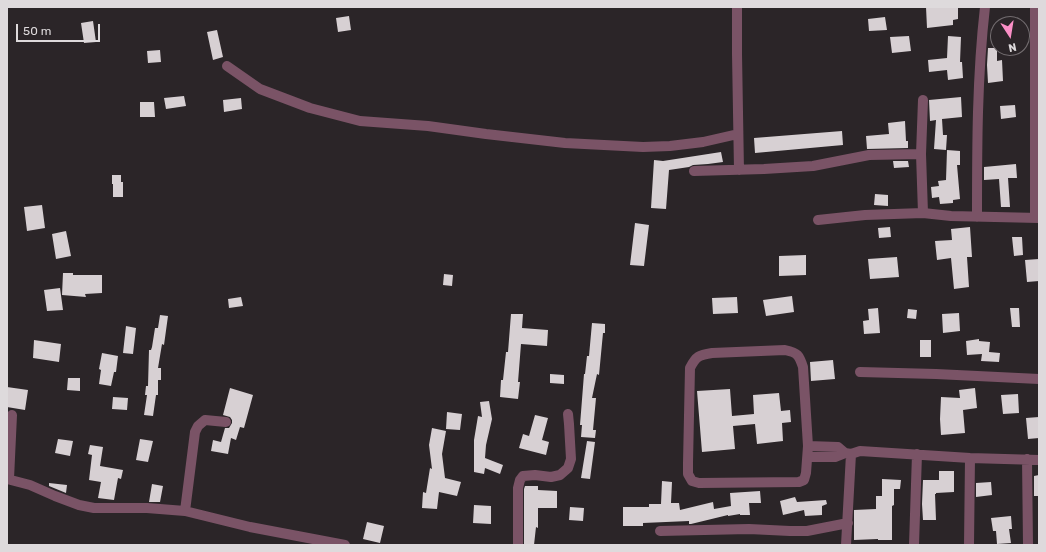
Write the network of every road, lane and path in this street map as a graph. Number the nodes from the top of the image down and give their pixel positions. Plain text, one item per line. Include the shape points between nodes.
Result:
1 (737, 7) edge
2 (985, 7) edge
3 (1035, 7) edge
4 (227, 66) dead end
5 (922, 100) dead end
6 (738, 134) junction
7 (921, 154) junction
8 (739, 170) junction
9 (694, 171) dead end
10 (923, 213) junction
11 (977, 216) junction
12 (1037, 218) edge
13 (818, 220) dead end
14 (860, 372) dead end
15 (1039, 379) edge
16 (568, 414) dead end
17 (12, 415) dead end
18 (226, 422) dead end
19 (808, 446) junction
20 (848, 453) junction
21 (917, 454) junction
22 (808, 457) junction
23 (970, 458) junction
24 (1027, 459) junction
25 (1039, 460) edge
26 (8, 479) edge
27 (185, 511) junction
28 (848, 523) junction
29 (660, 531) dead end
30 (345, 545) edge
31 (518, 545) edge
32 (846, 545) edge
33 (914, 545) edge
34 (969, 545) edge
35 (1028, 545) edge

1 - 6 street
2 - 11 street via 978,96
3 - 12 street
4 - 6 street via 260,89 310,108 360,121 428,126 566,143 643,147 703,142
5 - 7 street
6 - 8 street
7 - 8 street via 869,155 813,166
7 - 10 street
8 - 9 street
10 - 11 street
10 - 13 street
11 - 12 street
14 - 15 street
16 - 31 street via 571,459 568,468 560,475 523,476 520,480
17 - 26 street
18 - 27 street via 205,420 195,432
19 - 20 street via 838,447
19 - 22 street
19 - 22 street via 803,367 800,357 794,352 785,350 712,353 701,355 694,360 690,368 688,463 688,474 692,481 798,482 804,480
20 - 21 street via 860,451
20 - 22 street via 835,457
20 - 28 street
21 - 23 street
21 - 33 street
23 - 24 street
23 - 34 street
24 - 25 street
24 - 35 street
26 - 27 street via 30,485 78,505 94,508
27 - 30 street via 250,527
28 - 29 street via 807,531
28 - 32 street

